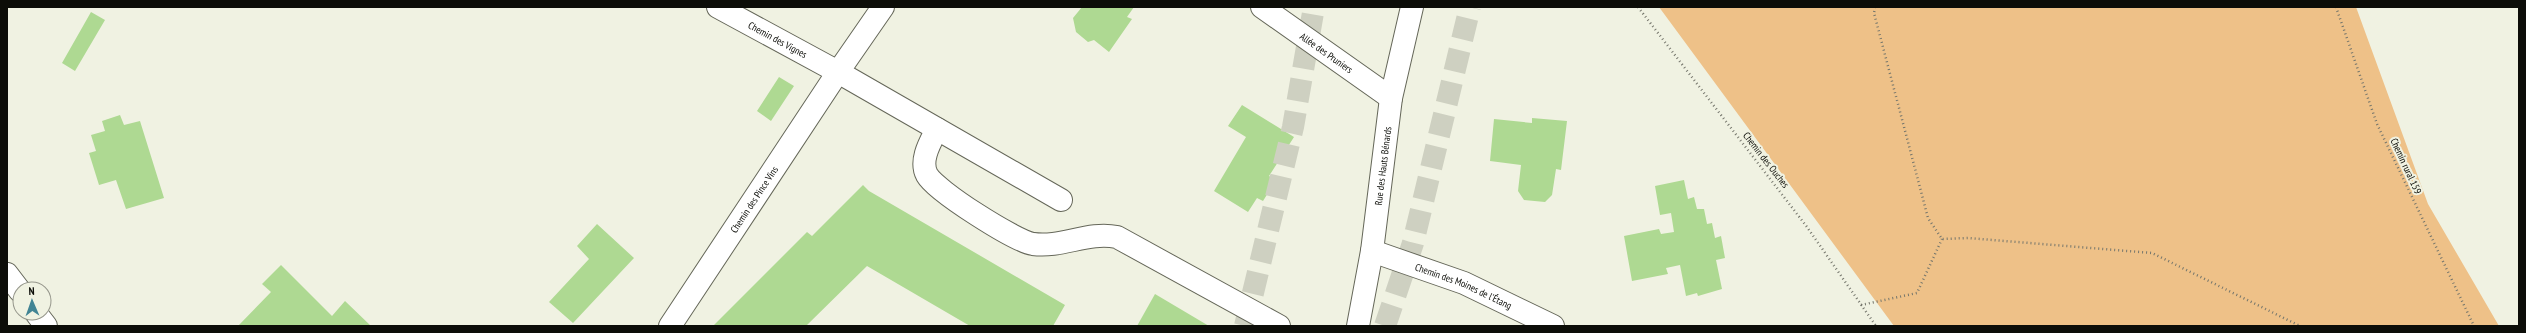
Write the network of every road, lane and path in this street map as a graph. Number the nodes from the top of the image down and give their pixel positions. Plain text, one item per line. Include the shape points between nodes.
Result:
1 (718, 7) edge
2 (884, 7) edge
3 (1262, 7) edge
4 (1412, 7) edge
5 (1638, 7) edge
6 (1875, 7) edge
7 (2336, 7) edge
8 (838, 72) junction
9 (1391, 98) junction
10 (937, 129) junction
11 (1061, 200) dead end
12 (1942, 239) junction
13 (1372, 251) junction
14 (1861, 305) junction
15 (670, 326) edge
16 (1279, 326) edge
17 (1358, 326) edge
18 (1553, 326) edge
19 (1876, 326) edge
20 (2300, 326) edge
21 (2474, 326) edge

1 - 8 street, Chemin des Vignes
2 - 8 street, Chemin des Pince Vins
3 - 9 street, Allée des Pruniers
4 - 9 street, Rue des Hauts Bénards
5 - 14 path, Chemin des Ouches via 1807,227
6 - 12 path via 1874,13 1928,218
7 - 21 path, Chemin rural 159 via 2377,124
8 - 10 street, Chemin des Vignes
8 - 15 street, Chemin des Pince Vins
9 - 13 street, Rue des Hauts Bénards
10 - 11 street, Chemin des Vignes
10 - 16 street via 928,148 925,162 927,174 943,192 1011,235 1032,244 1052,245 1104,234 1117,237
12 - 14 path via 1917,293
12 - 20 path via 1968,238 2152,253
13 - 17 street, Rue des Hauts Bénards
13 - 18 street, Chemin des Moines de l'Étang via 1464,283
14 - 19 path, Chemin des Ouches

